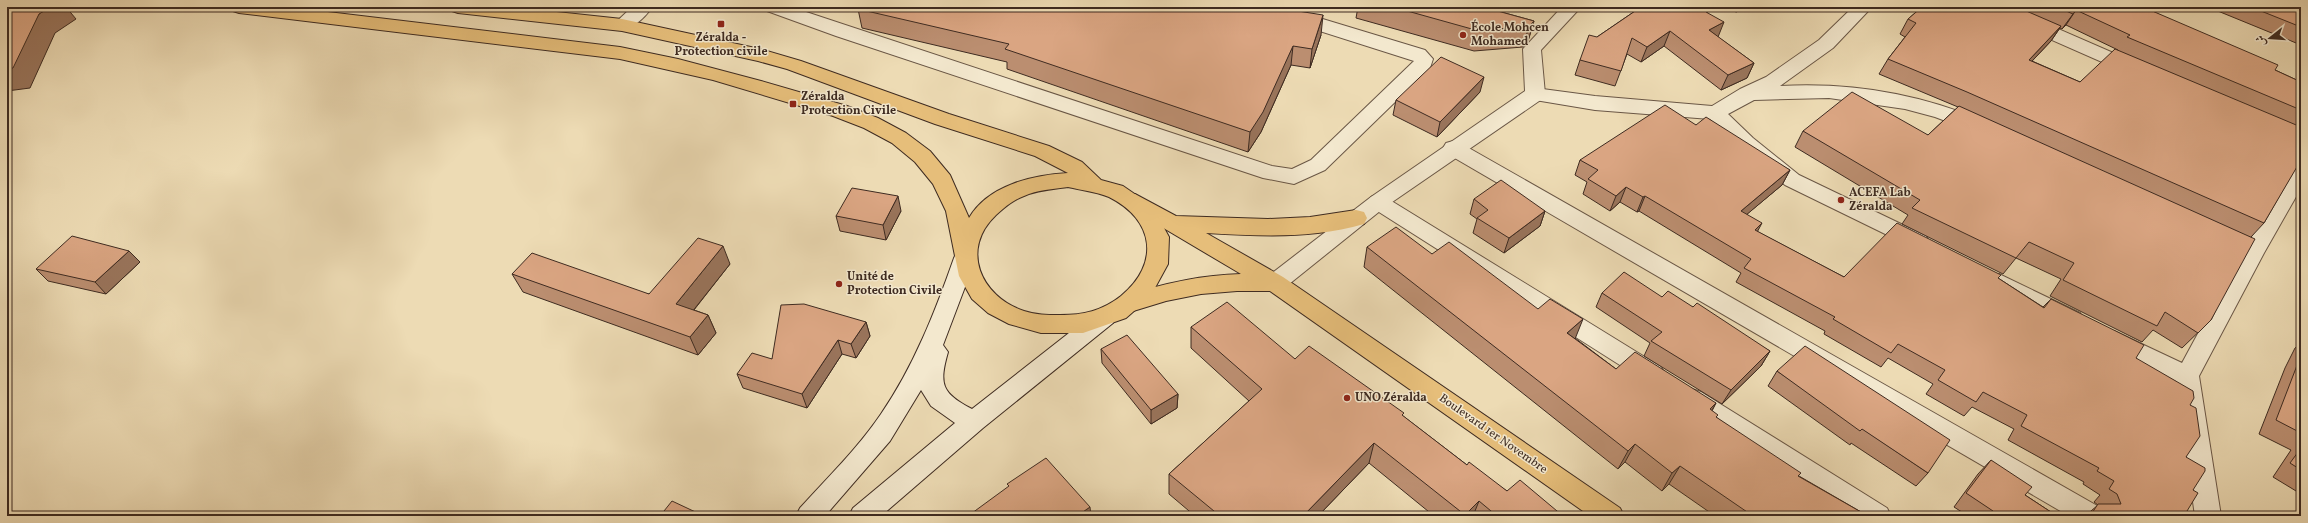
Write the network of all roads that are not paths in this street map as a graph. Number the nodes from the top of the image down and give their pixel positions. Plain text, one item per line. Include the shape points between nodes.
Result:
1 (239, 7) edge
2 (458, 7) edge
3 (643, 7) edge
4 (773, 7) edge
5 (1263, 7) edge
6 (1572, 7) edge
7 (1863, 7) edge
8 (1992, 7) edge
9 (622, 26) junction
10 (2150, 76) edge
11 (1534, 94) junction
12 (1747, 94) junction
13 (1715, 113) junction
14 (1993, 133) edge
15 (1453, 148) junction
16 (2301, 170) edge
17 (1092, 182) junction
18 (1135, 202) junction
19 (1378, 202) junction
20 (1356, 218) junction
21 (1172, 222) junction
22 (2204, 228) edge
23 (1933, 250) edge
24 (2254, 251) junction
25 (965, 254) junction
26 (1982, 274) edge
27 (1275, 283) junction
28 (1130, 303) junction
29 (1104, 317) junction
30 (942, 324) junction
31 (2187, 376) junction
32 (974, 421) junction
33 (809, 516) edge
34 (862, 516) edge
35 (1612, 516) edge
36 (1878, 516) edge
37 (2092, 516) edge
38 (2208, 516) edge

1 - 25 main road via 620,53 671,62 842,111 872,122 898,137 932,167 953,199 962,223
2 - 9 main road
3 - 9 street
4 - 5 street via 1270,173 1294,177 1318,165 1423,64 1424,59 1418,54
6 - 11 street via 1532,49
7 - 12 street via 1826,44 1773,82
8 - 10 street
9 - 17 main road via 674,35 794,64 942,119 1054,156 1074,167
11 - 13 street via 1595,103
11 - 15 street
12 - 13 street
12 - 14 street via 1829,92 1894,102 1950,113
13 - 23 street via 1746,143 1792,180
15 - 19 street
15 - 37 street
16 - 24 street
17 - 18 main road via 1123,193
17 - 25 main road via 1044,182 1021,188 1000,199 983,214 971,231
18 - 21 main road, Boulevard 1er Novembre
18 - 28 main road via 1151,220 1159,240 1159,263 1148,284
19 - 20 street
19 - 36 street
20 - 21 main road via 1278,228
20 - 27 street
21 - 27 main road, Boulevard 1er Novembre
22 - 24 street
24 - 31 street
25 - 29 main road via 971,281 987,301 1011,316 1041,324 1073,325
25 - 30 street
26 - 31 street
27 - 28 main road via 1246,281 1201,285
27 - 35 main road, Boulevard 1er Novembre
28 - 29 main road
29 - 32 street
30 - 32 street via 930,377 932,385 947,406
30 - 33 street via 911,387 890,421
31 - 38 street
32 - 34 street

